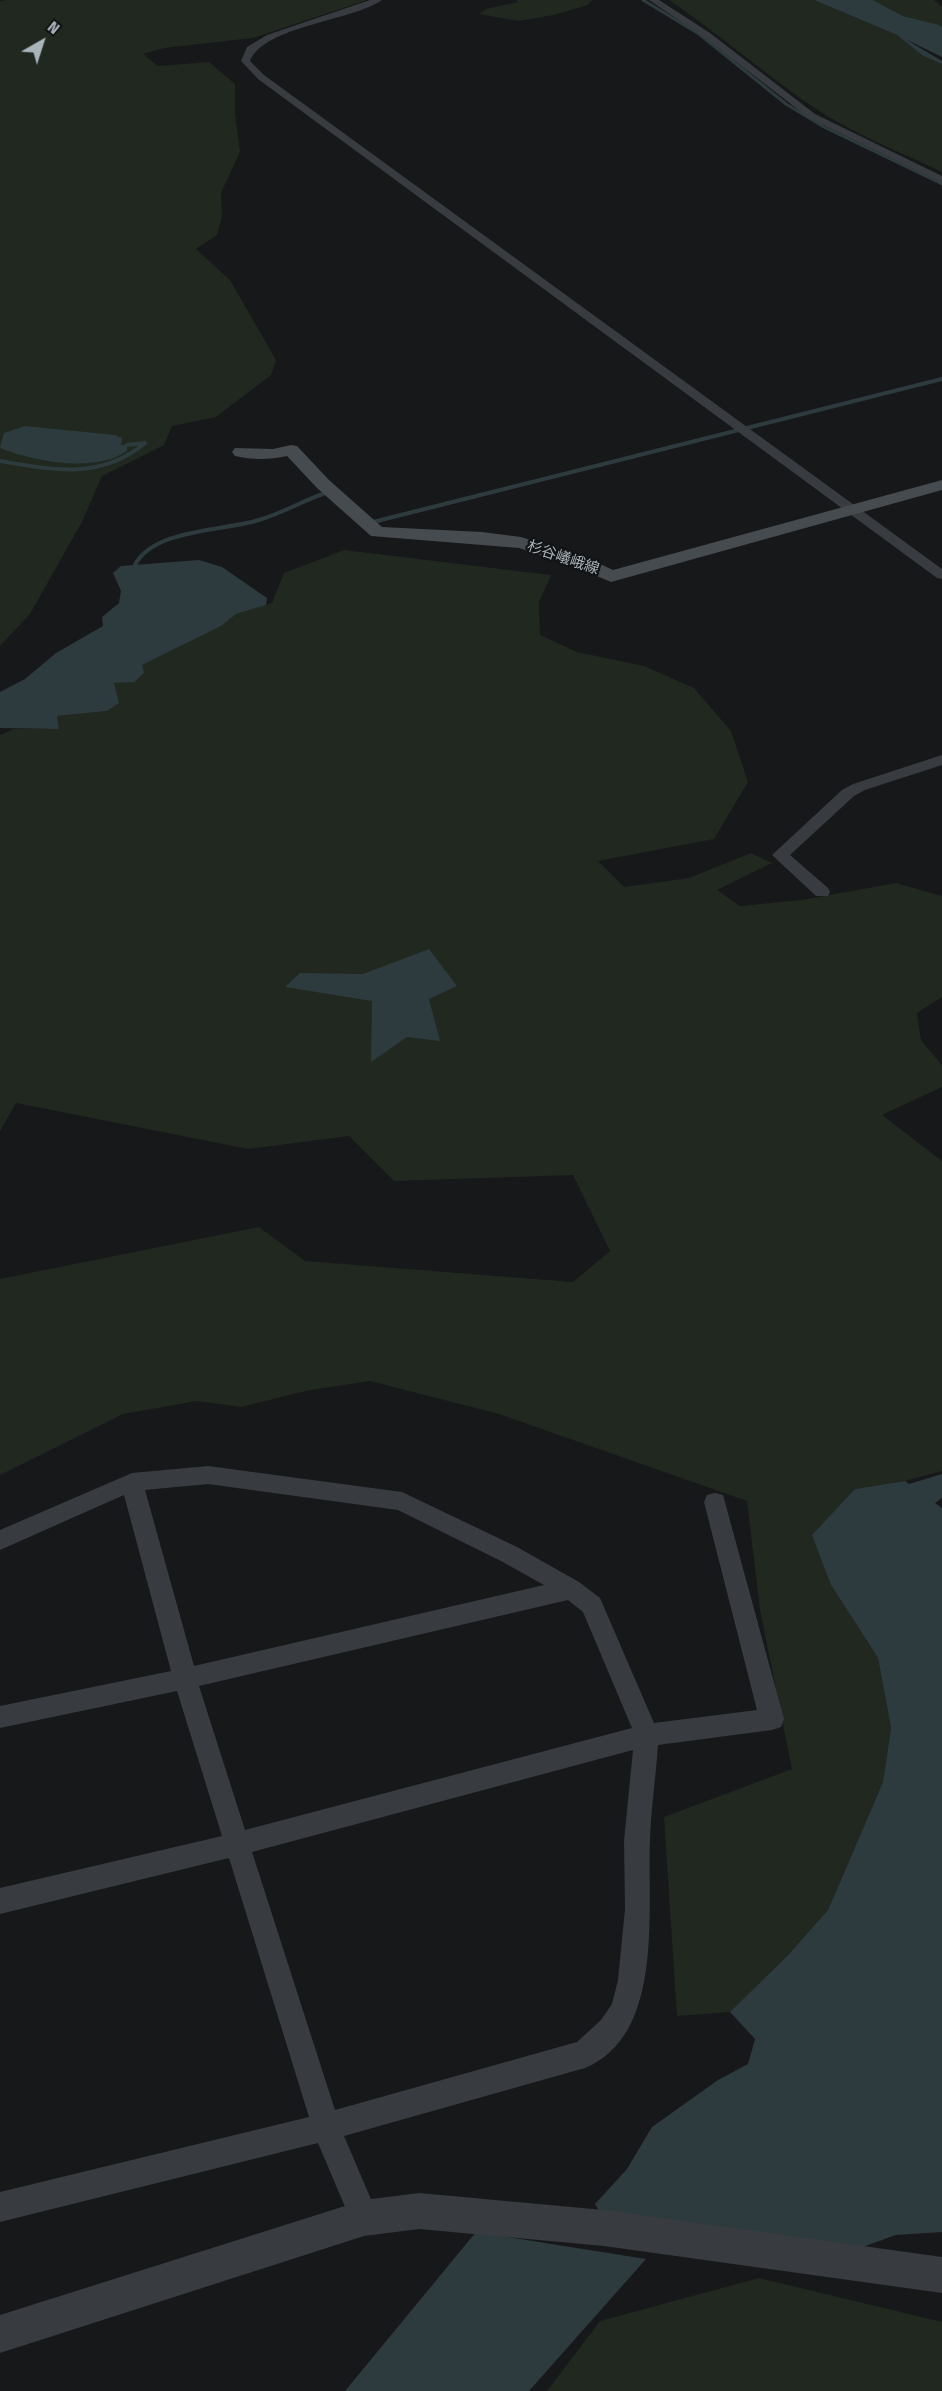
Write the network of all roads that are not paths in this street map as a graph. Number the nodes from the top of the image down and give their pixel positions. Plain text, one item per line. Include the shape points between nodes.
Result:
1 (378, 0) edge
2 (653, 0) edge
3 (942, 180) edge
4 (241, 452) dead end
5 (942, 485) edge
6 (853, 510) junction
7 (942, 575) edge
8 (942, 760) edge
9 (822, 891) dead end
10 (132, 1482) junction
11 (715, 1502) dead end
12 (0, 1540) edge
13 (571, 1589) junction
14 (185, 1679) junction
15 (0, 1717) edge
16 (647, 1735) junction
17 (238, 1844) junction
18 (0, 1902) edge
19 (326, 2127) junction
20 (0, 2207) edge
21 (364, 2217) junction
22 (942, 2275) edge
23 (0, 2334) edge

1 - 6 street via 270,37 250,49 244,61
2 - 3 street via 707,35 812,116
4 - 6 main road, 杉谷嶬峨線 via 273,454 291,450 377,532 521,543 611,576
5 - 6 main road, 杉谷嶬峨線
6 - 7 street
8 - 9 street via 854,790 780,855
10 - 12 street
10 - 13 street via 208,1475 402,1501
10 - 14 street
11 - 16 street via 772,1719
13 - 14 street
13 - 16 street via 592,1605
14 - 15 street
14 - 17 street
16 - 17 street
16 - 19 street via 637,1841 638,1909 631,1980 624,2009 611,2030 585,2054
17 - 18 street
17 - 19 street
19 - 20 street
19 - 21 street
21 - 22 street via 419,2211 592,2227
21 - 23 street

